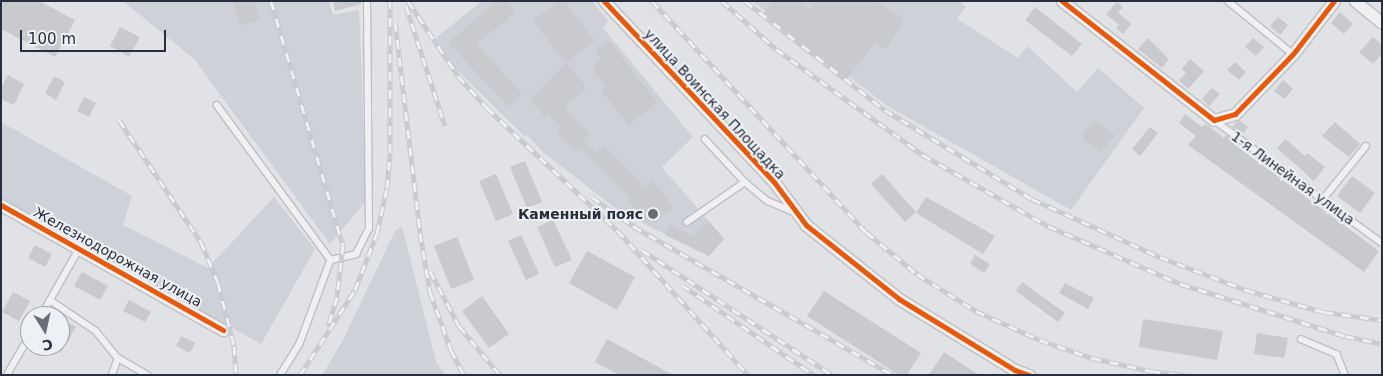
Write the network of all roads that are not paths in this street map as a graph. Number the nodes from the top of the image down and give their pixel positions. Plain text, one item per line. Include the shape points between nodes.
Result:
1 (367, 1) edge
2 (604, 1) edge
3 (1062, 1) edge
4 (1228, 1) edge
5 (1334, 1) edge
6 (1355, 1) edge
7 (1382, 24) edge
8 (1293, 54) junction
9 (217, 106) dead end
10 (1214, 120) junction
11 (705, 139) dead end
12 (1366, 146) dead end
13 (745, 182) junction
14 (1322, 199) junction
15 (1, 205) edge
16 (796, 212) junction
17 (687, 222) dead end
18 (1382, 242) edge
19 (80, 247) junction
20 (331, 260) junction
21 (50, 300) junction
22 (47, 306) edge
23 (223, 330) dead end
24 (1300, 339) dead end
25 (20, 352) edge
26 (118, 358) junction
27 (7, 375) edge
28 (112, 375) edge
29 (148, 375) edge
30 (281, 375) edge
31 (1029, 375) edge
32 (1345, 375) edge

1 - 20 lane via 370,229 356,254
2 - 16 street, улица Воинская Площадка via 774,182
3 - 10 street, 1-я Линейная улица
4 - 8 lane
5 - 8 street
6 - 7 street
8 - 10 street via 1235,114
9 - 20 lane
10 - 14 lane, 1-я Линейная улица
11 - 13 lane
12 - 14 lane
13 - 16 lane via 768,201
13 - 17 lane
14 - 18 lane, 1-я Линейная улица
15 - 19 street, Железнодорожная улица
16 - 31 street, улица Воинская Площадка via 806,225 899,299 1015,370
19 - 21 lane
19 - 23 street, Железнодорожная улица
20 - 30 lane via 300,344
21 - 22 lane
21 - 26 lane via 96,331
24 - 32 lane via 1337,354
25 - 27 lane
26 - 28 lane
26 - 29 lane

